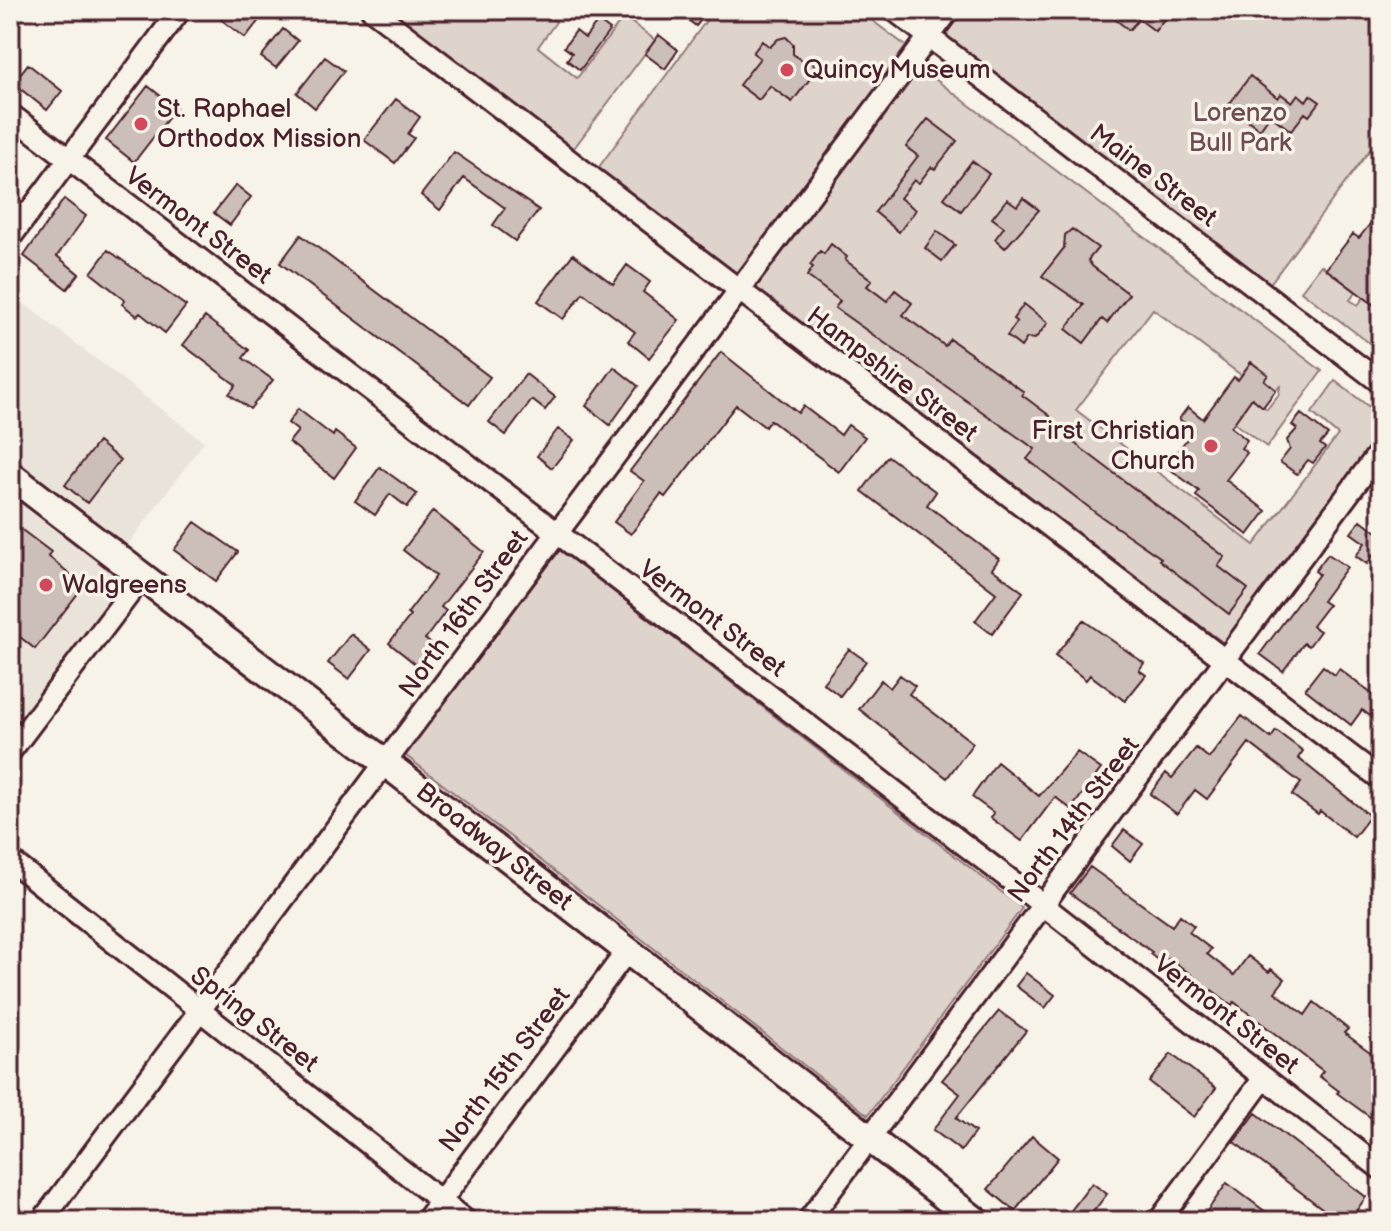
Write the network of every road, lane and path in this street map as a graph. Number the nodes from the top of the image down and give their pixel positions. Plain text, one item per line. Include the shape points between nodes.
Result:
1 (180, 10) edge
2 (372, 10) edge
3 (894, 10) edge
4 (949, 10) edge
5 (929, 37) junction
6 (10, 114) edge
7 (69, 159) junction
8 (10, 238) edge
9 (739, 290) junction
10 (1381, 383) edge
11 (1381, 450) edge
12 (10, 475) edge
13 (556, 532) junction
14 (142, 577) junction
15 (1226, 660) junction
16 (10, 752) edge
17 (387, 764) junction
18 (1381, 779) edge
19 (10, 860) edge
20 (1043, 905) junction
21 (627, 951) junction
22 (199, 1010) junction
23 (1264, 1078) junction
24 (869, 1139) junction
25 (1381, 1169) edge
26 (441, 1201) junction
27 (42, 1221) edge
28 (426, 1221) edge
29 (466, 1221) edge
30 (808, 1221) edge
31 (976, 1221) edge
32 (1159, 1221) edge

1 - 7 street
2 - 9 street, Hampshire Street
3 - 5 street, Maine Street
4 - 5 street, North 16th Street
5 - 9 street, North 16th Street
5 - 10 street, Maine Street
6 - 7 street, Vermont Street
7 - 8 street
7 - 13 street, Vermont Street
9 - 13 street, North 16th Street
9 - 15 street, Hampshire Street
11 - 15 street, North 14th Street
12 - 14 main road, Broadway Street
13 - 17 street, North 16th Street
13 - 20 street, Vermont Street
14 - 16 street
14 - 17 main road, Broadway Street
15 - 18 street, Hampshire Street
15 - 20 street, North 14th Street
17 - 21 main road, Broadway Street
17 - 22 street, North 16th Street
19 - 22 street, Spring Street
20 - 23 street, Vermont Street
20 - 24 street, North 14th Street
21 - 24 main road, Broadway Street
21 - 26 street, North 15th Street
22 - 26 street, Spring Street
22 - 27 street, North 16th Street
23 - 25 street, Vermont Street
23 - 32 street
24 - 30 street, North 14th Street
24 - 31 main road, Broadway Street
26 - 28 street, North 15th Street
26 - 29 street, Spring Street

